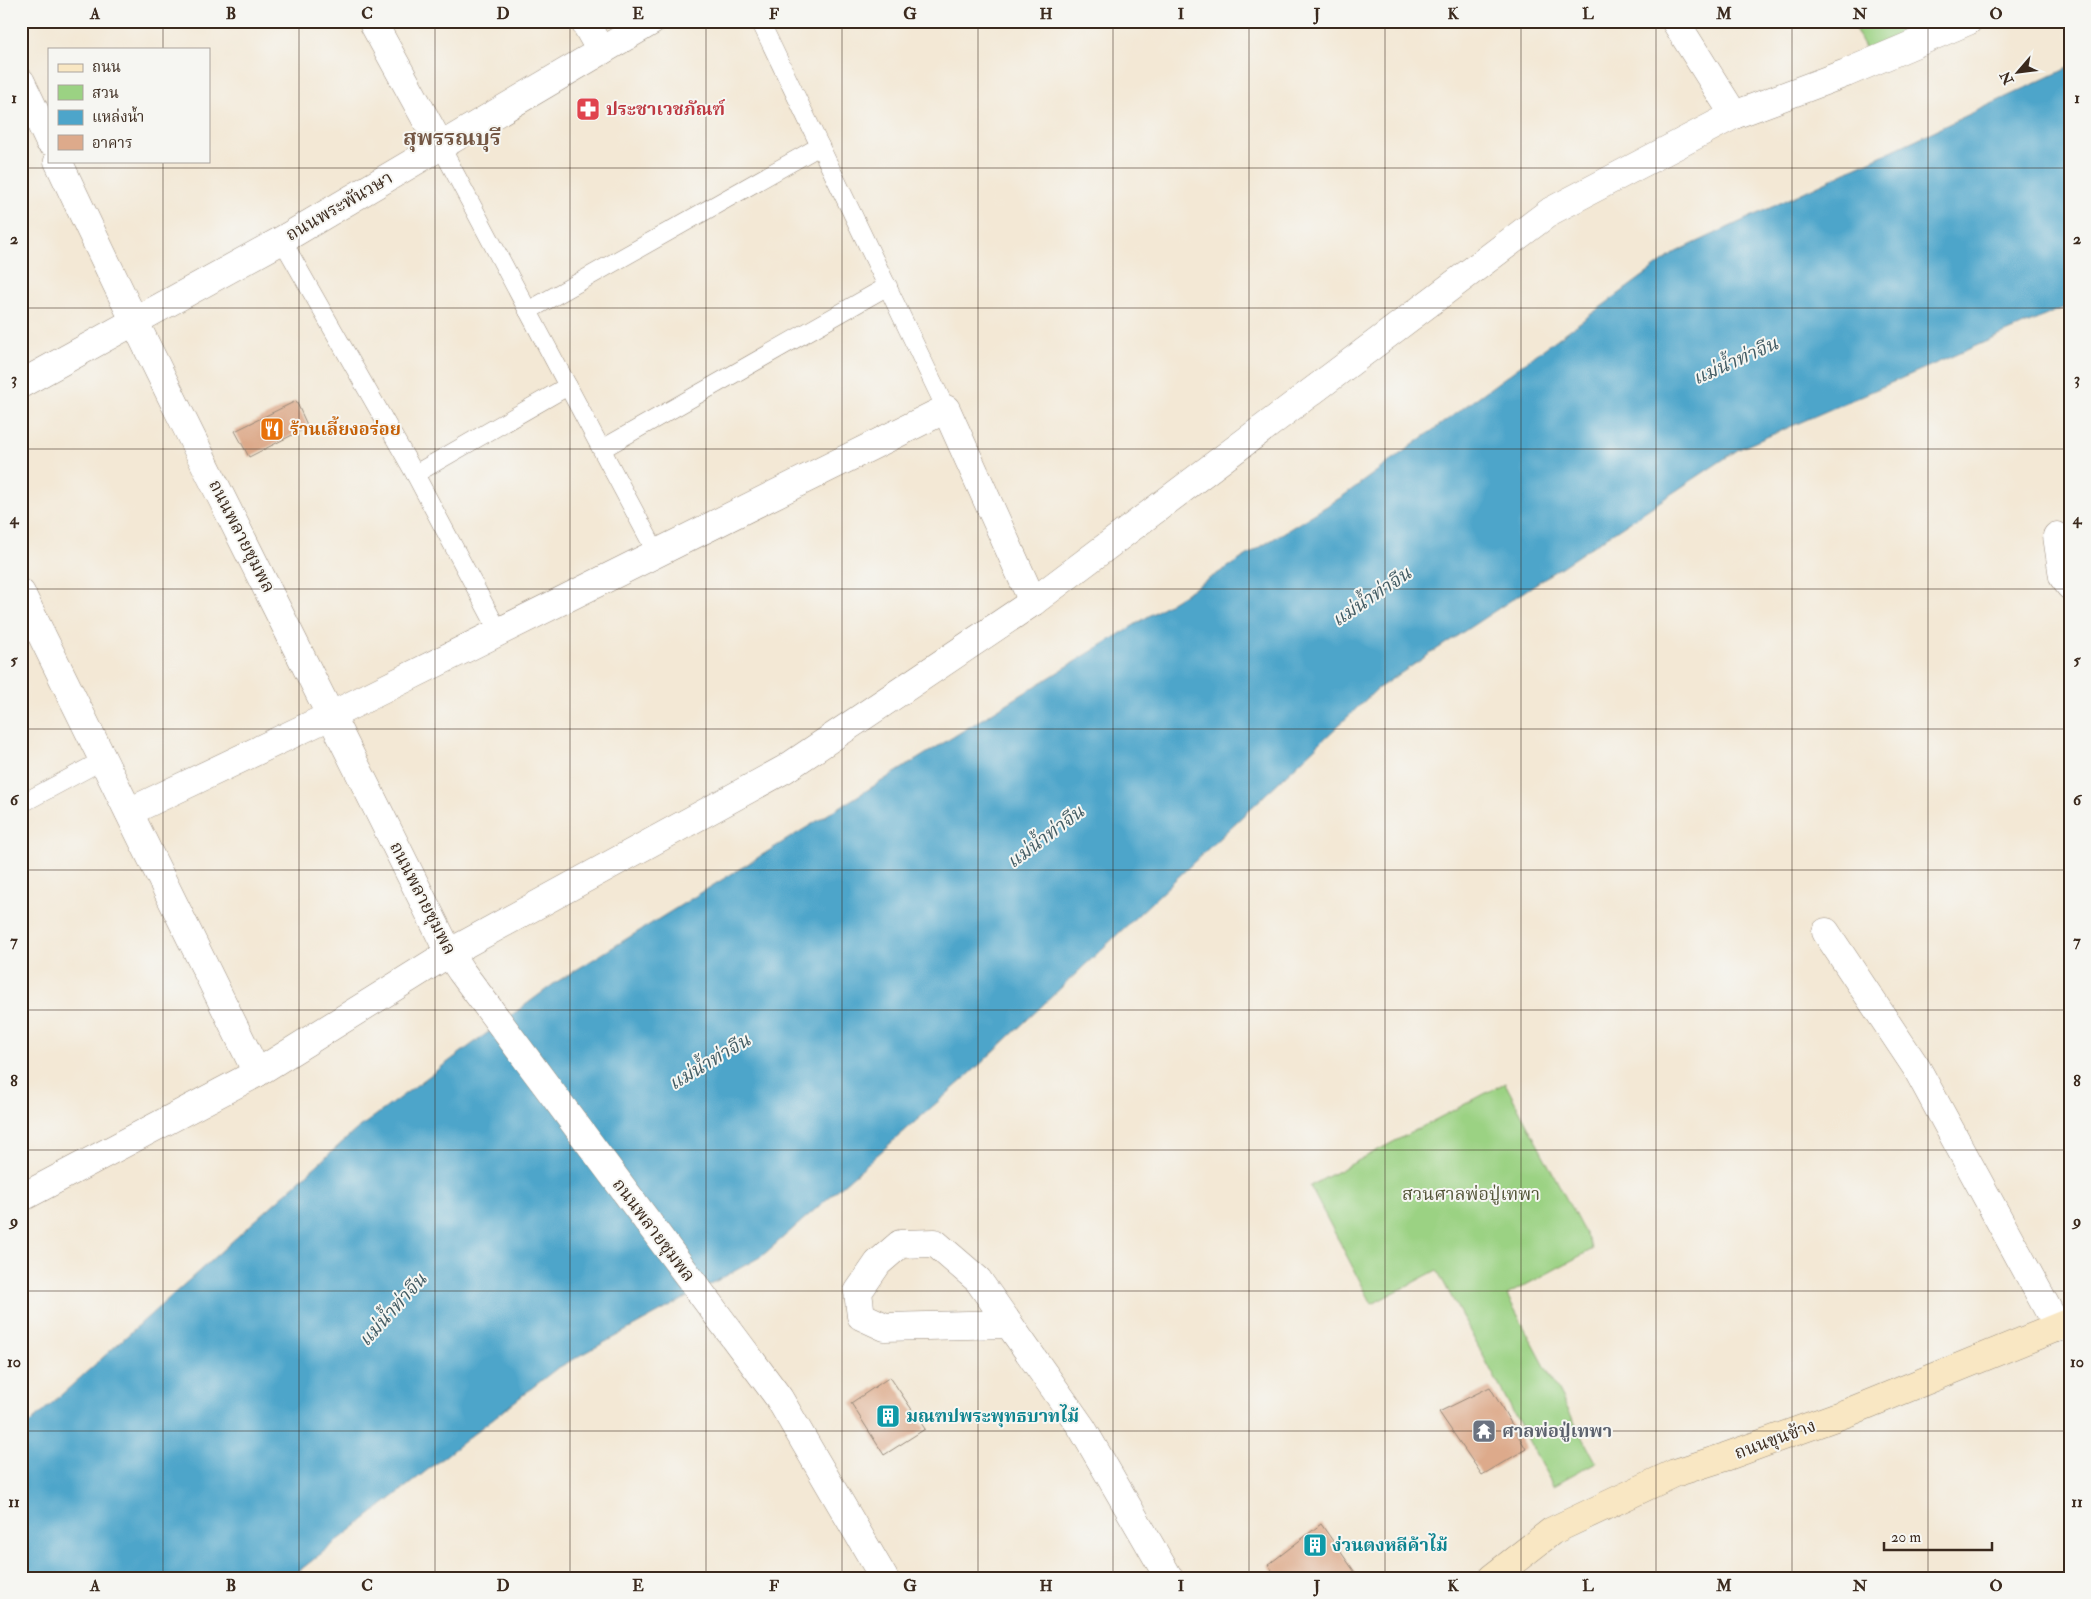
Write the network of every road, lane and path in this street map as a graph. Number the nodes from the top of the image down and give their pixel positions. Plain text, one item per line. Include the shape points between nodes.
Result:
1 (372, 21) edge
2 (584, 21) edge
3 (652, 21) edge
4 (760, 21) edge
5 (1675, 21) edge
6 (1968, 21) edge
7 (601, 51) junction
8 (21, 82) edge
9 (1734, 116) junction
10 (48, 139) edge
11 (820, 146) junction
12 (441, 147) junction
13 (58, 162) edge
14 (282, 240) junction
15 (888, 286) junction
16 (528, 311) junction
17 (134, 323) junction
18 (21, 384) edge
19 (568, 386) junction
20 (946, 408) junction
21 (602, 449) junction
22 (415, 474) junction
23 (2057, 536) dead end
24 (656, 552) junction
25 (2070, 586) edge
26 (21, 593) edge
27 (1033, 602) junction
28 (499, 632) junction
29 (332, 715) junction
30 (103, 760) junction
31 (21, 804) edge
32 (129, 812) junction
33 (1826, 932) dead end
34 (455, 962) junction
35 (257, 1073) junction
36 (21, 1198) edge
37 (1009, 1324) junction
38 (2064, 1325) edge
39 (1499, 1576) edge
40 (884, 1578) edge
41 (1169, 1578) edge

1 - 12 street
2 - 7 street
3 - 7 street, ถนนพระพันวษา
4 - 11 lane
5 - 9 street
6 - 9 street
7 - 12 street, ถนนพระพันวษา
8 - 10 street
9 - 27 street via 1551,211
11 - 15 lane
11 - 16 lane
12 - 14 street, ถนนพระพันวษา
12 - 16 lane
13 - 17 street, ถนนพลายชุมพล
14 - 17 street, ถนนพระพันวษา
14 - 22 lane
15 - 20 lane
15 - 21 lane
16 - 19 lane
17 - 18 street, ถนนพระพันวษา
17 - 29 street, ถนนพลายชุมพล
19 - 21 lane
19 - 22 lane
20 - 24 street
20 - 27 street
21 - 24 lane
22 - 28 lane
23 - 25 street via 2064,577
24 - 28 street
26 - 30 street
27 - 34 street via 785,769
28 - 29 street
29 - 32 street
29 - 34 street, ถนนพลายชุมพล
30 - 31 lane
30 - 32 street
32 - 35 street
33 - 38 street via 1916,1067
34 - 35 street
34 - 40 street, ถนนพลายชุมพล via 779,1398
35 - 36 street
37 - 37 street via 885,1327 861,1316 858,1292 878,1263 900,1244 935,1243 978,1280
37 - 41 street via 1082,1428
38 - 39 main road, ถนนขุนช้าง via 1849,1412 1675,1473 1552,1531

